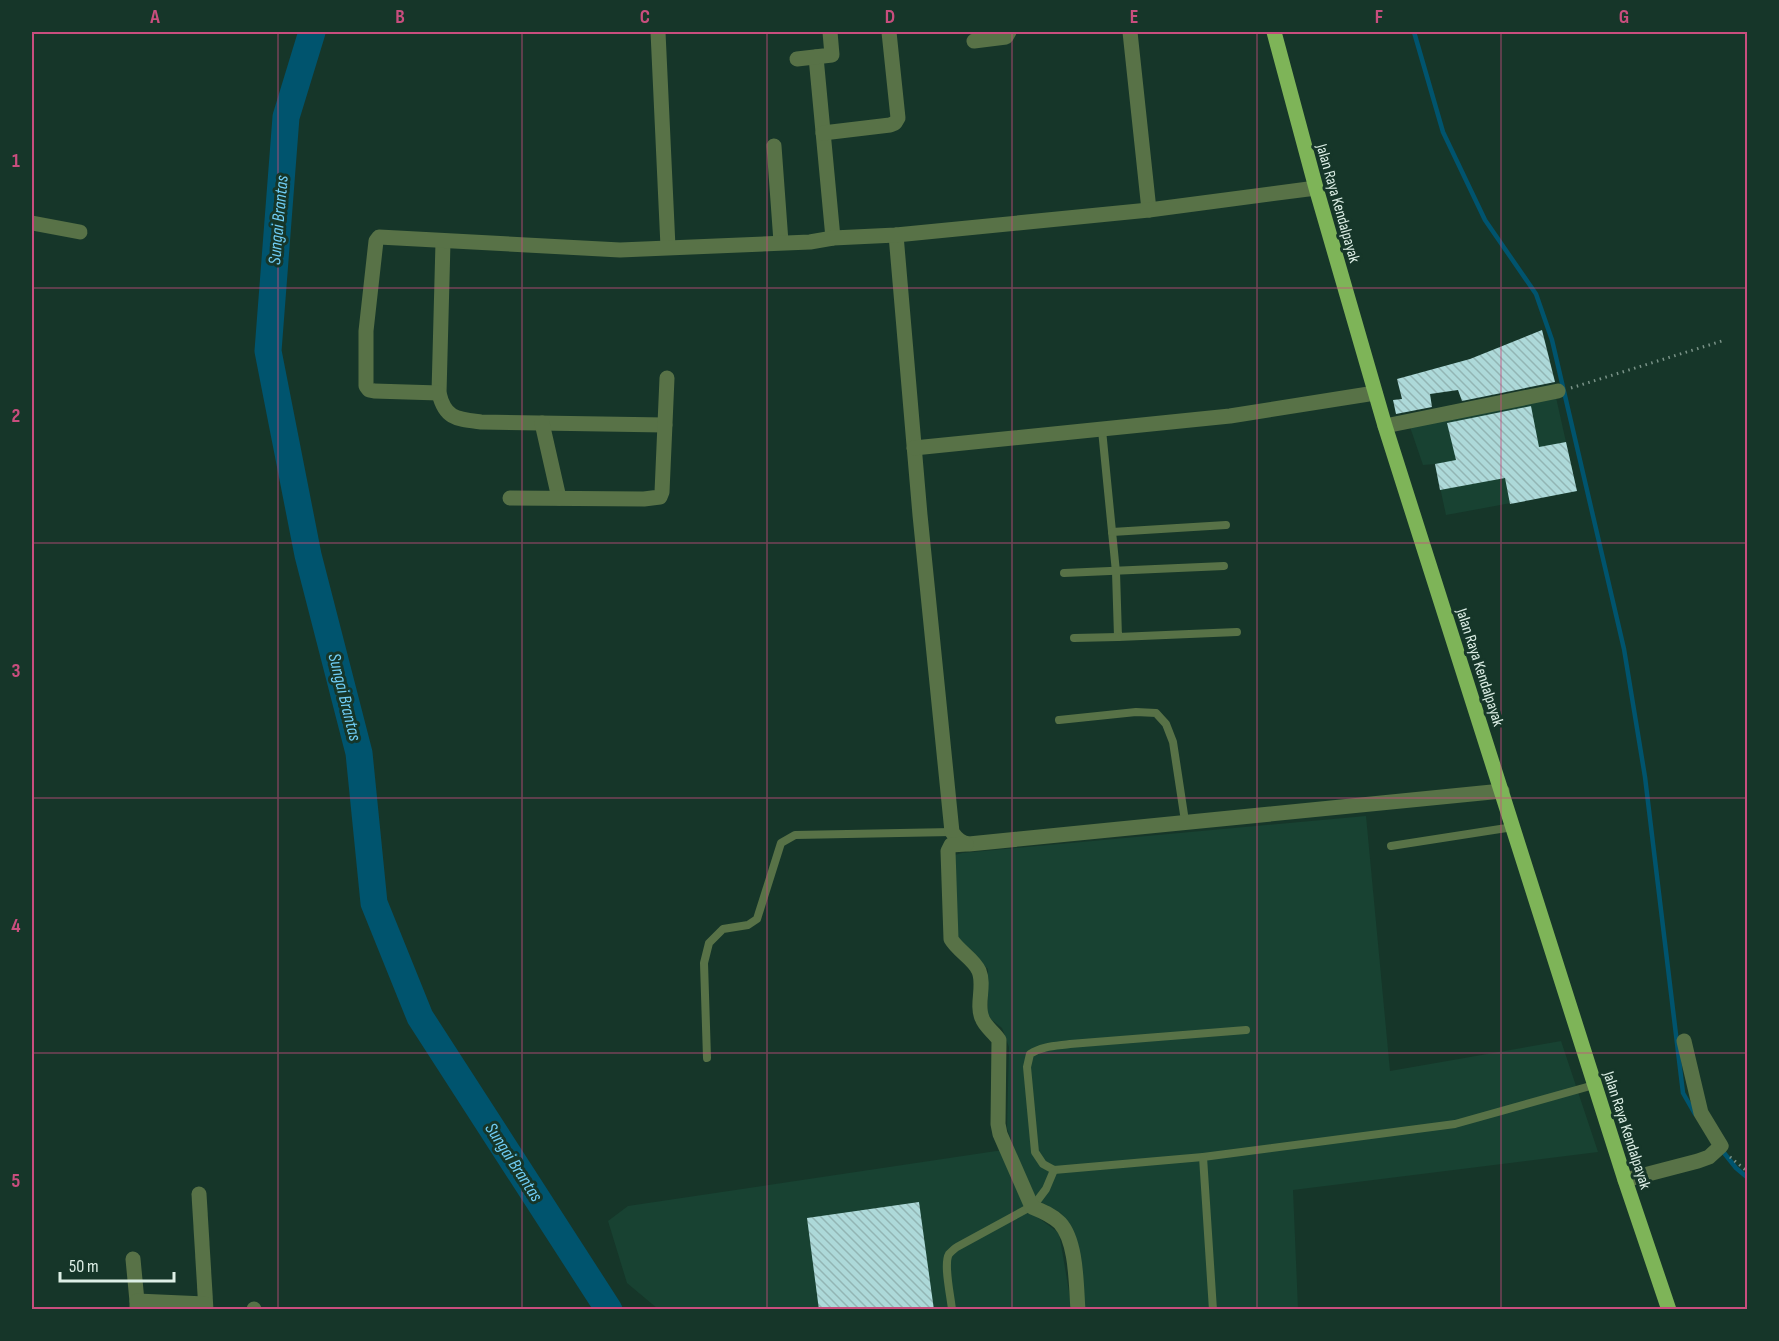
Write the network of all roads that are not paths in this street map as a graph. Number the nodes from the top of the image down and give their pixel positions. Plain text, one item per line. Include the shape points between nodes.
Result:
1 (658, 32) edge
2 (830, 32) edge
3 (889, 32) edge
4 (1009, 32) edge
5 (1130, 32) edge
6 (1274, 32) edge
7 (974, 41) dead end
8 (816, 57) junction
9 (797, 58) dead end
10 (823, 133) junction
11 (774, 146) dead end
12 (1316, 188) junction
13 (1149, 210) junction
14 (32, 223) edge
15 (80, 232) dead end
16 (896, 235) junction
17 (833, 238) junction
18 (443, 242) junction
19 (781, 242) junction
20 (668, 248) junction
21 (667, 378) dead end
22 (1564, 389) road end
23 (438, 393) junction
24 (1375, 393) junction
25 (542, 423) junction
26 (665, 425) junction
27 (1385, 426) junction
28 (1102, 430) junction
29 (914, 448) junction
30 (510, 498) dead end
31 (559, 498) junction
32 (1226, 525) dead end
33 (1112, 532) junction
34 (1224, 566) dead end
35 (1116, 572) junction
36 (1064, 573) dead end
37 (1237, 632) dead end
38 (1118, 637) junction
39 (1074, 638) dead end
40 (1059, 720) dead end
41 (1502, 791) junction
42 (1185, 821) junction
43 (1513, 827) junction
44 (952, 832) junction
45 (966, 844) junction
46 (1391, 846) dead end
47 (1246, 1030) dead end
48 (1684, 1041) dead end
49 (707, 1058) dead end
50 (1594, 1085) junction
51 (1203, 1157) junction
52 (1054, 1170) junction
53 (1625, 1180) junction
54 (199, 1194) dead end
55 (1032, 1207) junction
56 (133, 1259) dead end
57 (137, 1305) edge
58 (205, 1307) edge
59 (952, 1310) edge
60 (1078, 1310) edge
61 (1213, 1310) edge
62 (1669, 1310) edge

1 - 20 street
2 - 8 street via 833,54
3 - 10 street via 898,118 895,123
4 - 7 street via 1006,37
5 - 13 street
6 - 12 main road, Jalan Raya Kendalpayak
8 - 9 street
8 - 10 street
10 - 17 street
11 - 19 street
12 - 13 street
12 - 24 main road, Jalan Raya Kendalpayak
13 - 16 street
14 - 15 street
16 - 17 street
16 - 29 street
17 - 19 street
18 - 20 street via 620,250
18 - 23 street
18 - 23 street via 377,238 365,355 365,383 369,390
19 - 20 street
21 - 26 street
22 - 27 street
23 - 25 street via 445,411 460,419
24 - 27 main road, Jalan Raya Kendalpayak
24 - 28 street via 1230,416
25 - 26 street
25 - 31 street
26 - 31 street via 660,497
27 - 41 main road, Jalan Raya Kendalpayak
28 - 29 street
28 - 33 lane
29 - 44 street
30 - 31 street
32 - 33 lane
33 - 35 lane
34 - 35 lane
35 - 36 lane
35 - 38 lane
37 - 38 lane
38 - 39 lane
40 - 42 lane via 1136,711 1156,713 1166,724 1173,742
41 - 42 street
41 - 43 main road, Jalan Raya Kendalpayak
42 - 45 street
43 - 46 lane
43 - 50 main road, Jalan Raya Kendalpayak
44 - 45 street
44 - 49 lane via 795,836 781,843 757,919 748,925 723,929 709,943 704,963
45 - 55 street via 951,845 948,851 951,939 978,969 980,1015 999,1040 1000,1134
47 - 52 lane via 1070,1044 1043,1047 1030,1054 1027,1067 1035,1152 1043,1164
48 - 53 street via 1701,1113 1719,1149 1698,1161
50 - 51 lane via 1455,1124
50 - 53 main road, Jalan Raya Kendalpayak
51 - 52 lane
51 - 61 lane
52 - 55 lane
53 - 62 main road, Jalan Raya Kendalpayak
54 - 58 street
55 - 59 lane via 950,1253
55 - 60 street via 1048,1214 1068,1236
56 - 57 street
57 - 58 street

